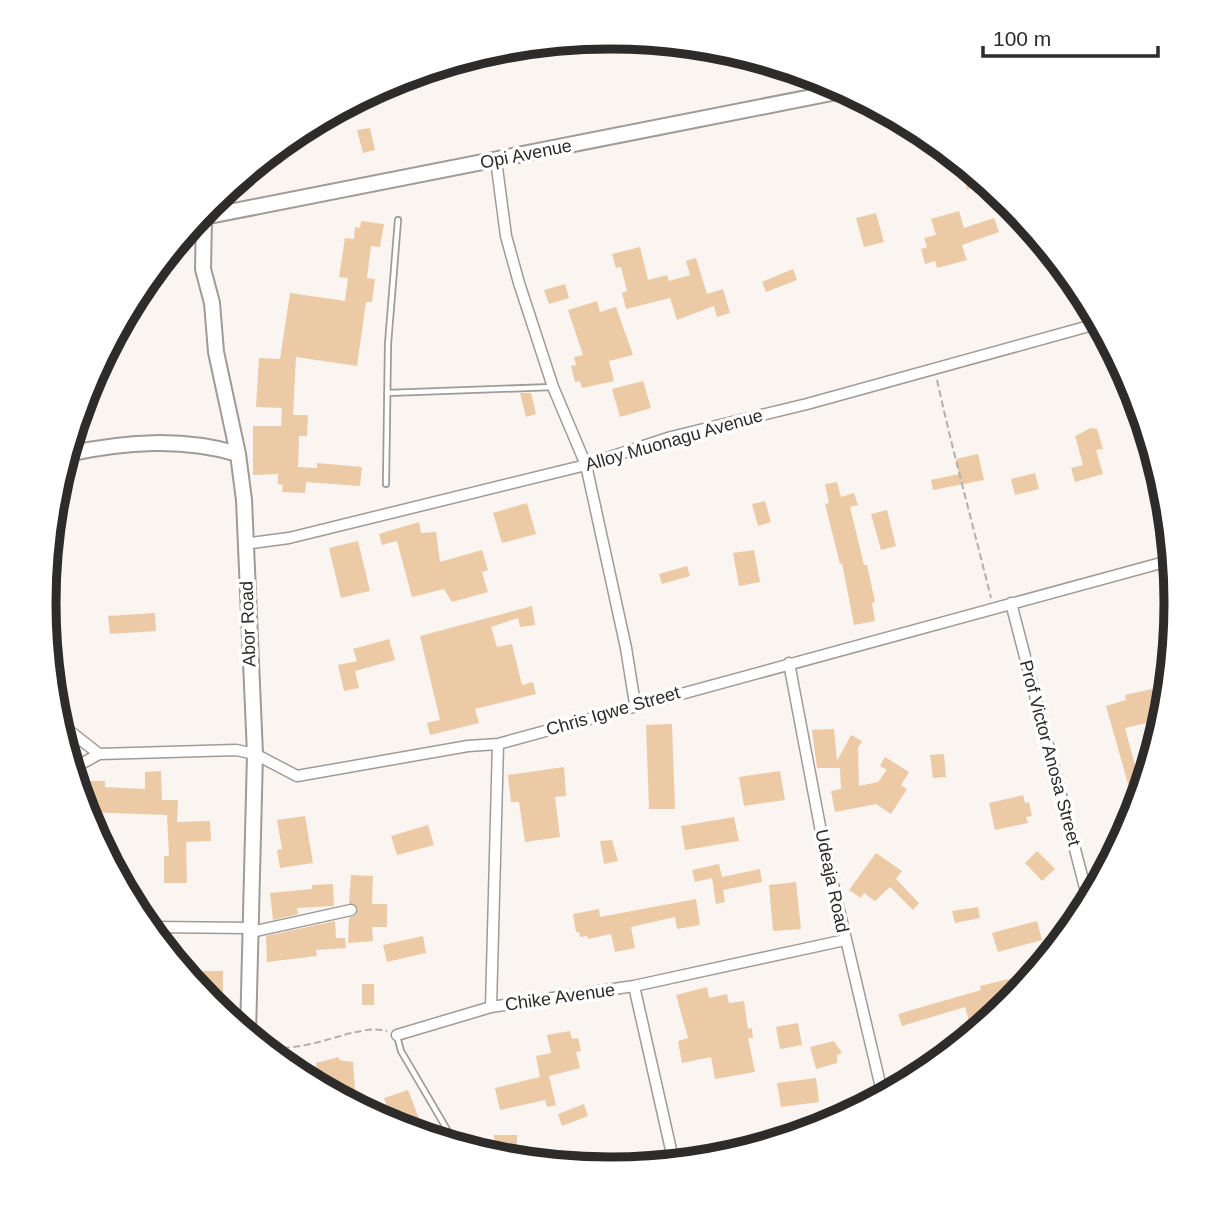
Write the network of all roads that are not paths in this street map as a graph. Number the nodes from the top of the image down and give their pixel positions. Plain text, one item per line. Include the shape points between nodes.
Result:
1 (828, 94) edge
2 (496, 160) junction
3 (217, 213) edge
4 (398, 220) dead end
5 (202, 229) edge
6 (1090, 326) edge
7 (553, 387) junction
8 (387, 393) junction
9 (77, 453) edge
10 (238, 454) junction
11 (586, 465) junction
12 (386, 484) dead end
13 (244, 544) junction
14 (1163, 563) edge
15 (1011, 603) junction
16 (789, 663) junction
17 (635, 704) junction
18 (72, 733) edge
19 (498, 744) junction
20 (99, 754) junction
21 (256, 754) junction
22 (81, 764) edge
23 (1087, 885) edge
24 (351, 910) dead end
25 (162, 927) edge
26 (251, 930) junction
27 (845, 940) junction
28 (634, 986) junction
29 (491, 1007) junction
30 (248, 1023) edge
31 (397, 1035) joint
32 (881, 1087) edge
33 (449, 1133) edge
34 (672, 1153) edge

1 - 2 street, Opi Avenue
2 - 3 street, Opi Avenue
2 - 7 street via 506,236
4 - 8 lane
5 - 10 street, Abor Road via 203,269 212,303 216,352
6 - 11 street, Alloy Muonagu Avenue via 671,437
7 - 8 lane
7 - 11 street
8 - 12 lane
9 - 10 street via 154,442 205,444
10 - 13 street, Abor Road
11 - 13 street, Alloy Muonagu Avenue via 289,538
11 - 17 street
13 - 21 street, Abor Road
14 - 15 street, Chris Igwe Street
15 - 16 street, Chris Igwe Street
15 - 23 street, Prof Victor Anosa Street
16 - 17 street, Chris Igwe Street
16 - 27 street, Udeaja Road
17 - 19 street, Chris Igwe Street
18 - 20 street
19 - 21 street, Chris Igwe Street via 297,776
19 - 29 street, Chike Avenue
20 - 21 street, Chris Igwe Street via 236,750
20 - 22 street
21 - 26 street, Abor Road
24 - 26 street
25 - 26 street
26 - 30 street, Abor Road
27 - 28 street, Chike Avenue
27 - 32 street, Udeaja Road
28 - 29 street, Chike Avenue
28 - 34 street
29 - 31 street
31 - 33 lane via 401,1051

